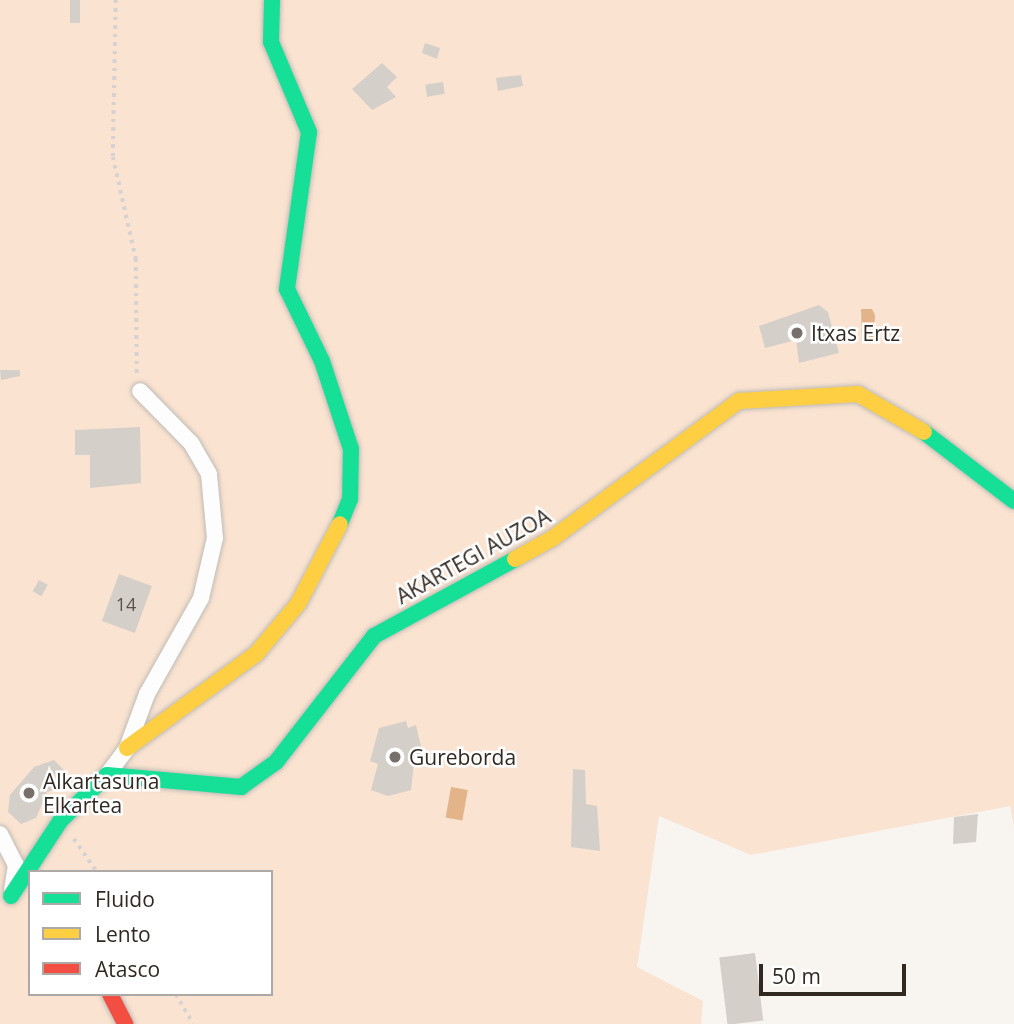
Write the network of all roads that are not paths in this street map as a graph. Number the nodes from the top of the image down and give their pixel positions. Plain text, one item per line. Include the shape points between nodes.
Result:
1 (272, 0) edge
2 (140, 391) road end
3 (1014, 501) edge
4 (127, 748) junction
5 (107, 775) junction
6 (0, 834) edge
7 (28, 898) edge
8 (5, 899) edge
9 (111, 996) edge
10 (125, 1024) edge

1 - 4 street via 271,42 309,132 287,289 322,361 351,449 350,499 332,546 305,592 256,654
2 - 4 street via 192,444 209,474 215,538 201,598 147,694
3 - 5 street, AKARTEGI AUZOA via 902,415 858,394 739,401 553,538 374,636 276,762 241,787
4 - 5 street
5 - 8 street via 61,820
6 - 8 street via 16,865
7 - 8 street
9 - 10 street

